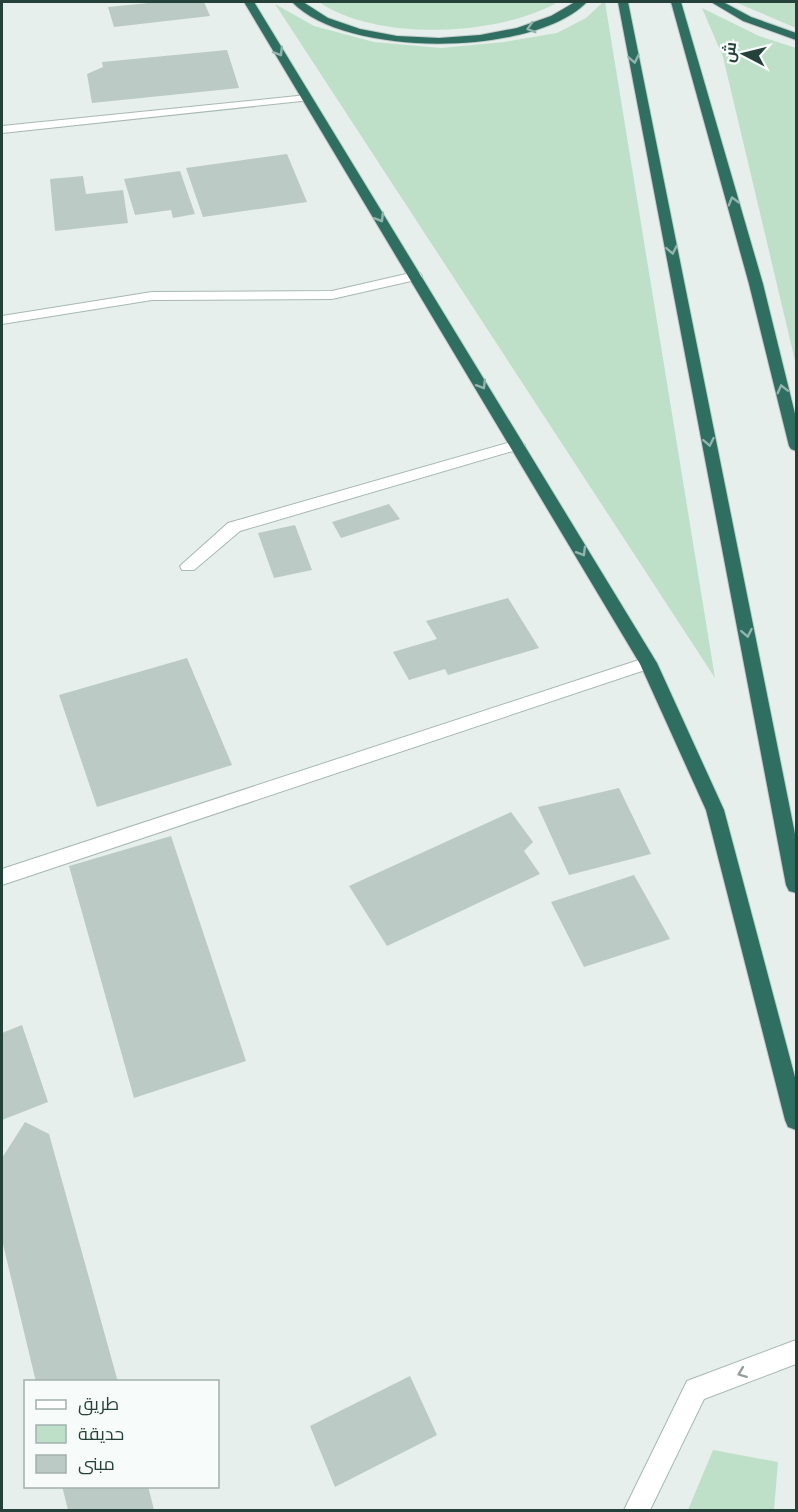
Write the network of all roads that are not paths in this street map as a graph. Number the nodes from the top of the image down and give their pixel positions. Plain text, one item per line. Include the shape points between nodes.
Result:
1 (249, 2) edge
2 (297, 2) edge
3 (582, 2) edge
4 (623, 2) edge
5 (676, 2) edge
6 (716, 2) edge
7 (796, 37) edge
8 (307, 98) junction
9 (2, 130) edge
10 (415, 276) junction
11 (2, 320) edge
12 (519, 445) junction
13 (796, 446) edge
14 (188, 566) dead end
15 (648, 663) junction
16 (2, 877) edge
17 (796, 885) edge
18 (796, 1120) edge
19 (796, 1352) edge
20 (637, 1510) edge

1 -> 8 highway
3 -> 2 highway via 555,19 512,33 431,40 356,30 316,15
4 -> 17 highway
13 -> 5 highway via 756,284
6 - 7 highway via 747,19
8 - 9 street
8 -> 10 highway
10 - 11 street via 332,295 152,296
10 -> 12 highway
12 - 14 street via 234,527
12 -> 15 highway
15 - 16 street
15 - 18 highway via 715,810
19 -> 20 street via 696,1390

